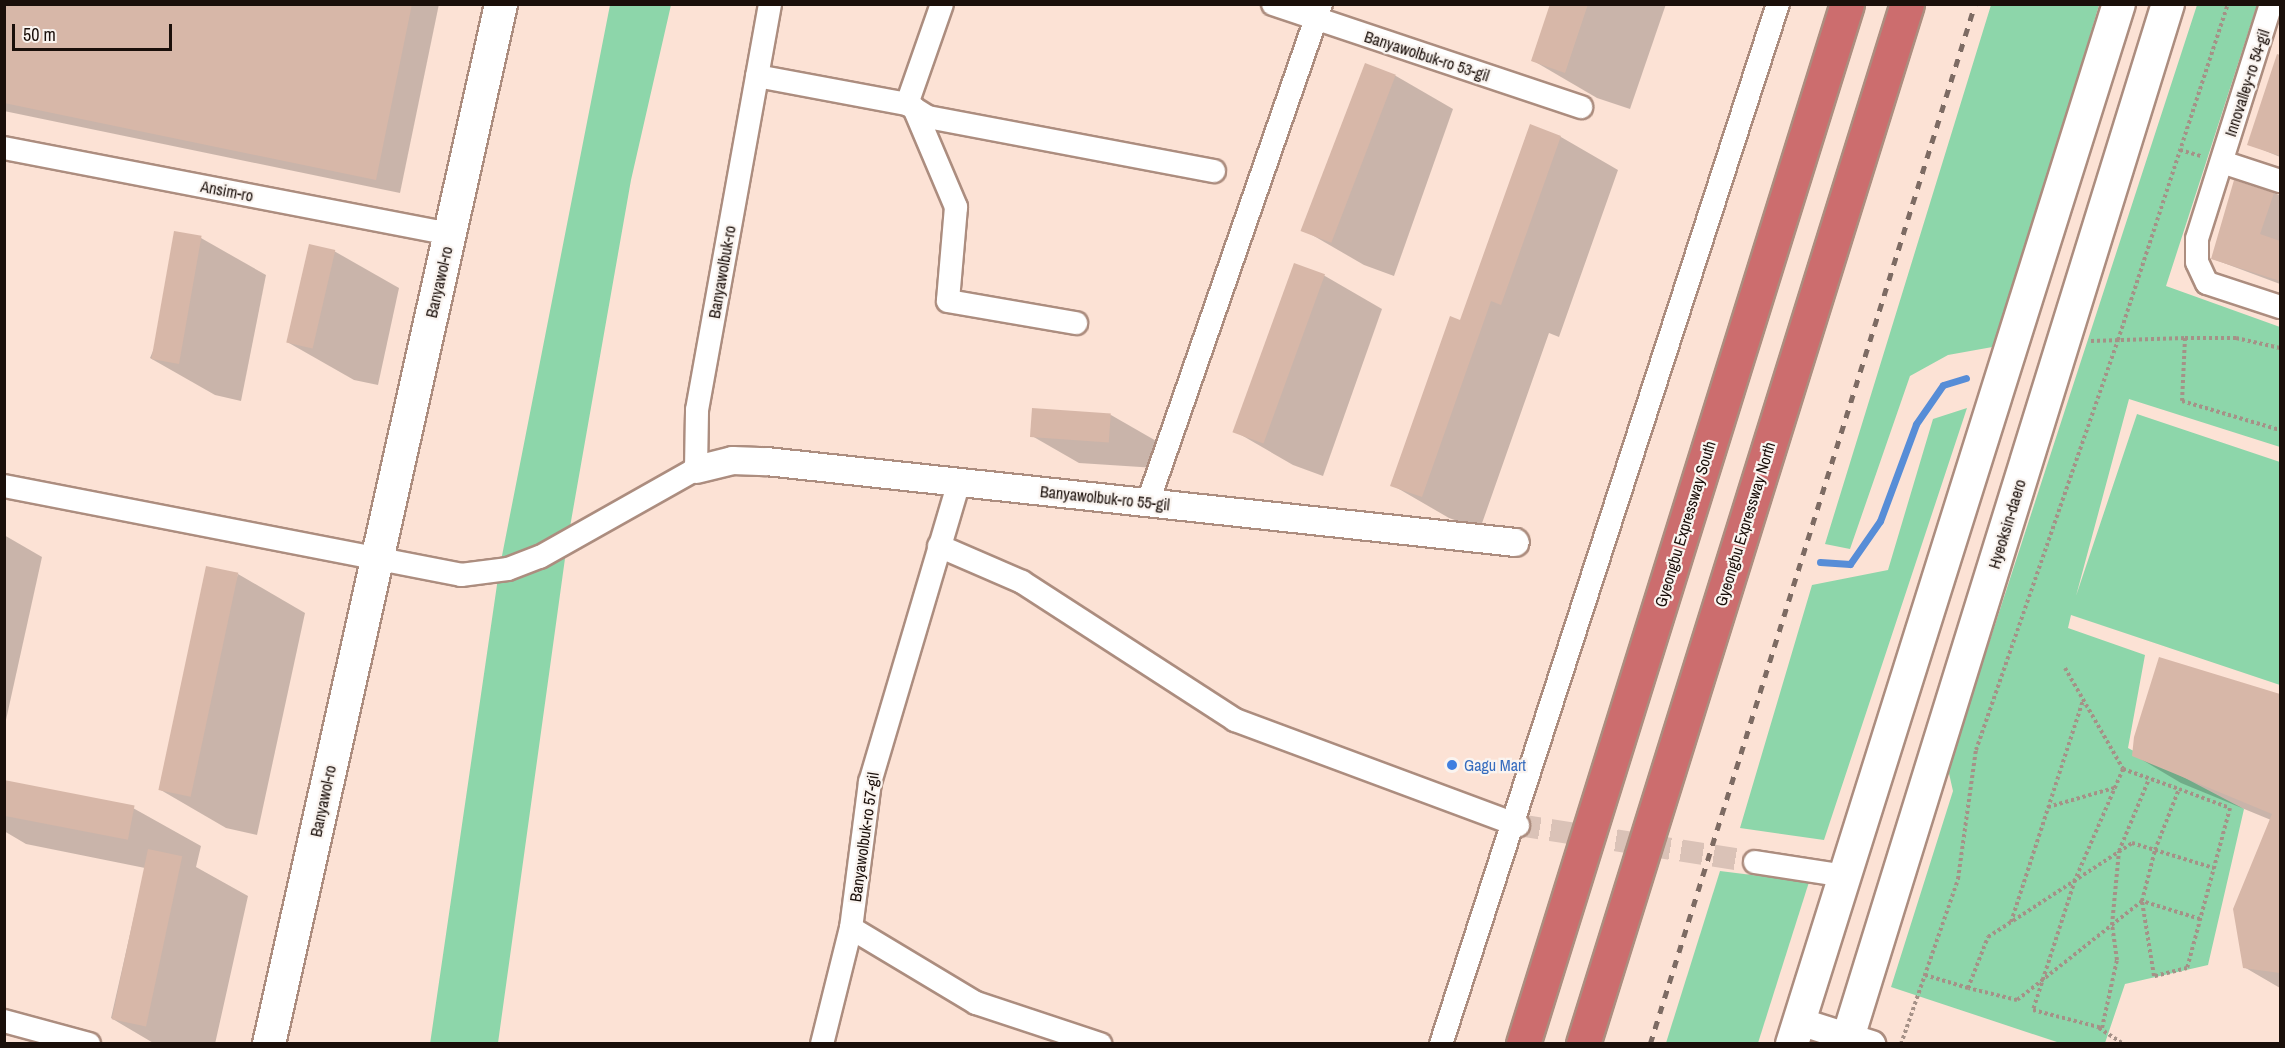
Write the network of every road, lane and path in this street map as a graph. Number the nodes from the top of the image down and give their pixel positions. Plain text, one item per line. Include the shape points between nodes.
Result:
1 (501, 4) edge
2 (770, 4) edge
3 (942, 4) edge
4 (1273, 4) edge
5 (1778, 4) edge
6 (1847, 4) edge
7 (1907, 4) edge
8 (2119, 4) edge
9 (2168, 4) edge
10 (2228, 4) edge
11 (2271, 4) edge
12 (1319, 12) edge
13 (757, 76) junction
14 (910, 106) junction
15 (1581, 107) dead end
16 (4, 148) edge
17 (2222, 162) junction
18 (1214, 171) dead end
19 (2280, 181) edge
20 (450, 234) junction
21 (2280, 307) edge
22 (1076, 323) dead end
23 (2185, 338) junction
24 (2064, 340) junction
25 (2118, 340) junction
26 (2280, 348) edge
27 (2280, 430) edge
28 (696, 469) junction
29 (959, 482) junction
30 (4, 486) edge
31 (1148, 502) junction
32 (1515, 542) dead end
33 (939, 546) junction
34 (376, 559) junction
35 (2064, 668) dead end
36 (2083, 700) junction
37 (2123, 769) junction
38 (2149, 779) junction
39 (2114, 788) junction
40 (2179, 789) junction
41 (2048, 807) junction
42 (1514, 824) junction
43 (2155, 850) junction
44 (2119, 851) junction
45 (1755, 862) tunnel mouth
46 (2214, 868) junction
47 (1845, 876) junction
48 (2075, 880) junction
49 (2142, 901) junction
50 (2200, 920) junction
51 (2010, 922) junction
52 (2112, 925) junction
53 (851, 928) junction
54 (1925, 975) junction
55 (2040, 981) junction
56 (1968, 988) junction
57 (4, 1021) edge
58 (2096, 1027) junction
59 (1796, 1032) edge
60 (1855, 1041) edge
61 (89, 1044) edge
62 (269, 1044) edge
63 (822, 1044) edge
64 (1100, 1044) edge
65 (1441, 1044) edge
66 (1523, 1044) edge
67 (1583, 1044) edge
68 (1901, 1044) edge
69 (2124, 1044) edge

1 - 20 main road, Banyawol-ro
2 - 13 street, Banyawolbuk-ro
3 - 14 street
4 - 12 street, Banyawolbuk-ro 53-gil
5 - 42 street
6 - 66 highway, Gyeongbu Expressway South
7 - 67 highway, Gyeongbu Expressway North
8 - 47 main road
9 - 24 main road, Hyeoksin-daero
10 - 25 path
11 - 17 street, Innovalley-ro 54-gil
12 - 15 street, Banyawolbuk-ro 53-gil
12 - 31 street
13 - 14 street
13 - 28 street, Banyawolbuk-ro via 697,410
14 - 18 street via 928,117
14 - 22 street via 956,207 948,301
16 - 20 street, Ansim-ro
17 - 19 street
17 - 21 street, Innovalley-ro 54-gil via 2197,239 2197,262 2207,283
20 - 34 main road, Banyawol-ro
23 - 25 path
23 - 26 path via 2236,338
23 - 27 path via 2182,401
24 - 25 path
24 - 60 main road, Hyeoksin-daero
25 - 54 path via 1976,750 1958,879
28 - 29 street, Banyawolbuk-ro 55-gil via 732,460 766,461
28 - 34 street via 614,513 567,544 508,570 461,575
29 - 31 street, Banyawolbuk-ro 55-gil
29 - 33 street, Banyawolbuk-ro 57-gil
30 - 34 street
31 - 32 street, Banyawolbuk-ro 55-gil
33 - 42 street via 1022,582 1235,720
33 - 53 street, Banyawolbuk-ro 57-gil via 870,782
34 - 62 main road, Banyawol-ro
35 - 36 path
36 - 37 path
36 - 41 path
37 - 38 path
37 - 39 path
38 - 40 path
38 - 44 path
39 - 41 path
39 - 48 path
40 - 43 path
40 - 46 path via 2230,808
41 - 51 path
42 - 65 street
43 - 44 path via 2132,843
43 - 46 path
43 - 49 path
44 - 48 path
44 - 52 path
45 - 47 street
46 - 50 path
47 - 59 main road
48 - 51 path
48 - 55 path
49 - 50 path
49 - 50 path via 2154,976 2187,968
49 - 52 path
51 - 56 path via 1988,937
52 - 55 path
52 - 58 path via 2117,960 2102,1029
53 - 63 street, Banyawolbuk-ro 57-gil
53 - 64 street via 976,1003
54 - 56 path
54 - 68 path
55 - 56 path via 2017,1000
55 - 58 path via 2033,1010
57 - 61 street
58 - 69 path
59 - 60 street

